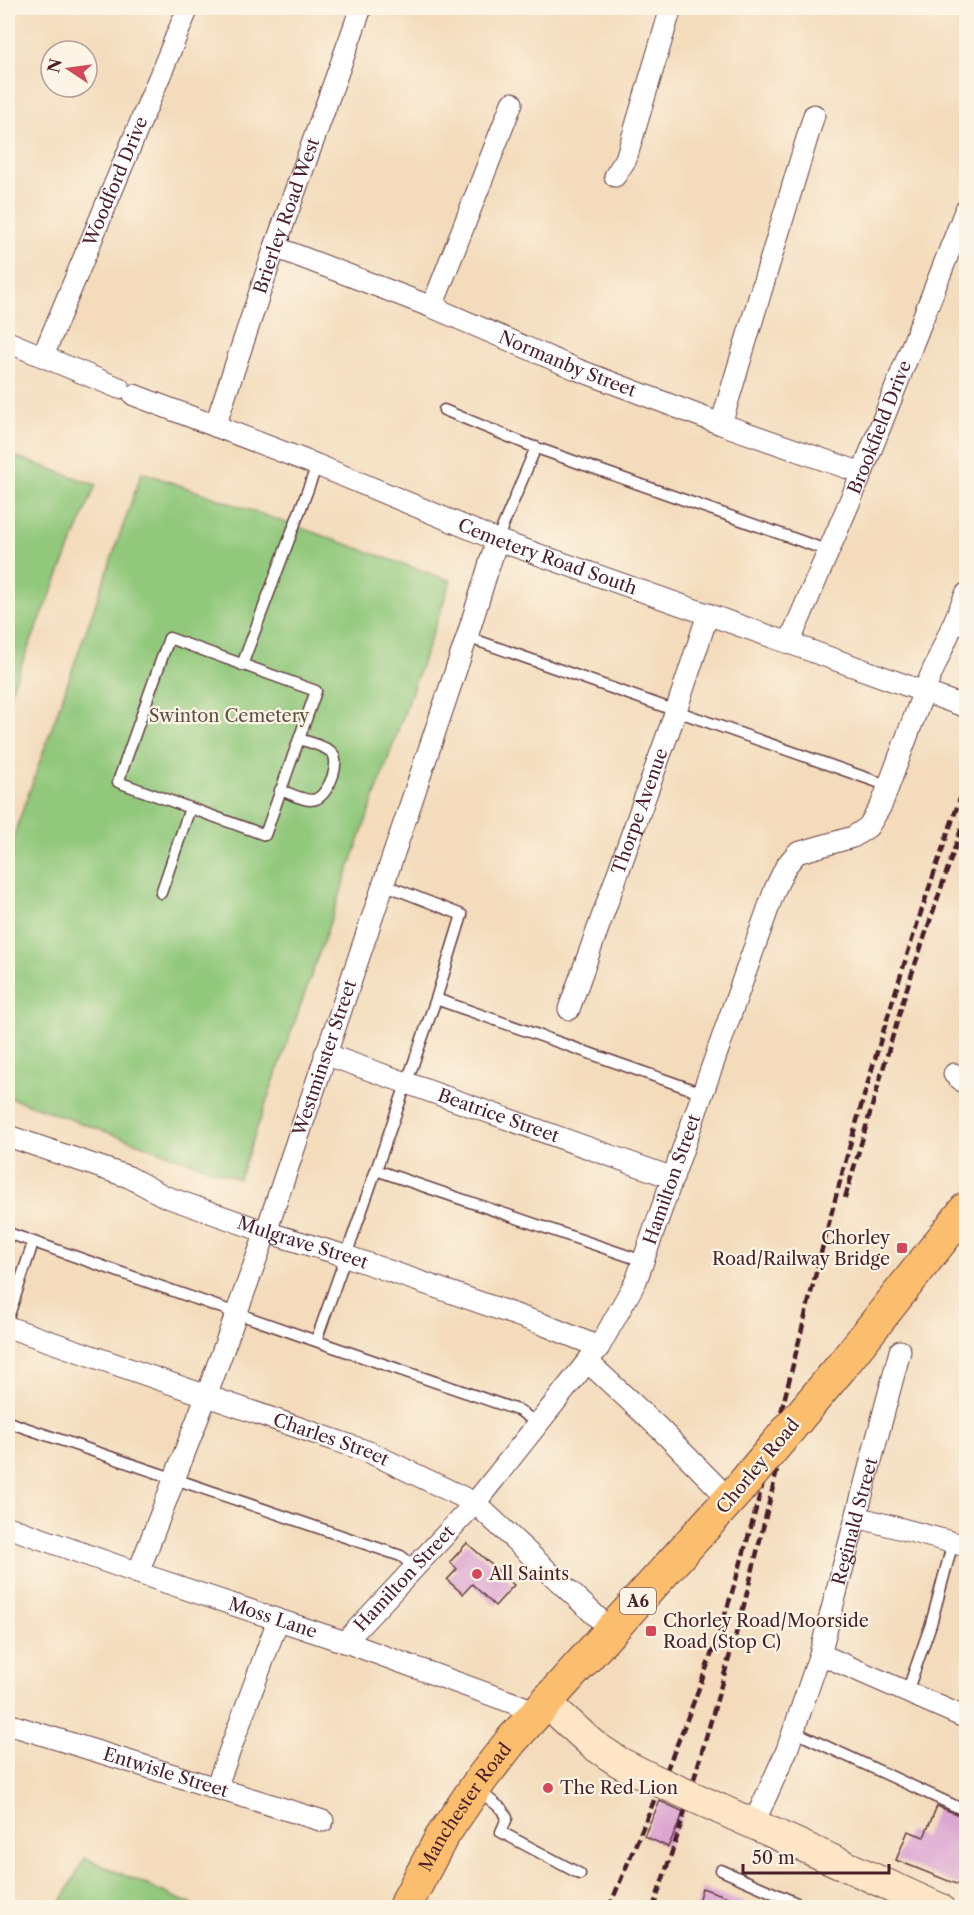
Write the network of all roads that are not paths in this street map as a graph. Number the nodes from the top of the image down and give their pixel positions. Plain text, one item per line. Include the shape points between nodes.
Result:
1 (188, 8) edge
2 (361, 8) edge
3 (671, 8) edge
4 (512, 103) dead end
5 (814, 115) dead end
6 (615, 176) dead end
7 (965, 211) dead end
8 (275, 247) junction
9 (432, 307) junction
10 (8, 342) edge
11 (44, 357) junction
12 (444, 410) dead end
13 (721, 424) junction
14 (215, 426) junction
15 (536, 447) junction
16 (317, 465) junction
17 (862, 473) junction
18 (497, 540) junction
19 (829, 551) junction
20 (966, 594) edge
21 (708, 614) junction
22 (468, 638) junction
23 (789, 643) junction
24 (242, 665) junction
25 (924, 691) junction
26 (965, 707) edge
27 (676, 711) junction
28 (299, 739) junction
29 (889, 786) junction
30 (280, 790) junction
31 (190, 808) junction
32 (384, 884) junction
33 (161, 893) dead end
34 (436, 999) junction
35 (569, 1009) dead end
36 (325, 1054) junction
37 (407, 1083) junction
38 (702, 1093) junction
39 (8, 1136) edge
40 (376, 1170) junction
41 (674, 1178) junction
42 (966, 1209) edge
43 (266, 1232) junction
44 (8, 1233) edge
45 (33, 1242) junction
46 (346, 1256) junction
47 (643, 1261) junction
48 (237, 1313) junction
49 (8, 1318) edge
50 (8, 1327) edge
51 (316, 1341) junction
52 (900, 1351) dead end
53 (593, 1354) junction
54 (206, 1397) junction
55 (8, 1422) edge
56 (538, 1424) junction
57 (174, 1478) junction
58 (734, 1495) junction
59 (475, 1503) junction
60 (857, 1517) junction
61 (8, 1527) edge
62 (960, 1544) edge
63 (415, 1567) junction
64 (138, 1573) junction
65 (278, 1620) junction
66 (611, 1630) junction
67 (345, 1642) junction
68 (820, 1654) junction
69 (906, 1692) junction
70 (542, 1708) junction
71 (966, 1718) edge
72 (8, 1724) edge
73 (793, 1731) junction
74 (216, 1788) junction
75 (475, 1788) junction
76 (966, 1811) edge
77 (323, 1821) dead end
78 (753, 1825) junction
79 (721, 1870) dead end
80 (580, 1874) dead end
81 (934, 1906) edge
82 (404, 1908) edge
83 (808, 1908) edge

1 - 11 street, Woodford Drive
2 - 8 street, Brierley Road West
3 - 6 street via 626,159
4 - 9 street
5 - 13 street
7 - 17 street, Brookfield Drive
8 - 9 street, Normanby Street
8 - 14 street, Brierley Road West
9 - 13 street, Normanby Street via 576,369
10 - 11 street, Cemetery Road South
11 - 14 street, Cemetery Road South
12 - 15 lane
13 - 17 street, Normanby Street
14 - 16 street, Cemetery Road South
15 - 18 lane
15 - 19 lane
16 - 18 street, Cemetery Road South
16 - 24 lane
17 - 19 street, Brookfield Drive
18 - 21 street, Cemetery Road South
18 - 22 street, Westminster Street
19 - 23 street, Brookfield Drive
20 - 25 street, Hamilton Street
21 - 23 street, Cemetery Road South
21 - 27 street, Thorpe Avenue
22 - 27 lane
22 - 32 street, Westminster Street
23 - 25 street, Cemetery Road South
24 - 28 lane via 316,691
24 - 31 lane via 169,638 118,782
25 - 26 street, Cemetery Road South
25 - 29 street, Hamilton Street
27 - 29 lane
27 - 35 street, Thorpe Avenue
28 - 30 lane
28 - 30 lane via 331,751 335,766 328,787 315,800
29 - 38 street, Hamilton Street via 868,828 853,837 797,854 786,866
30 - 31 lane via 265,835
31 - 33 lane
32 - 34 lane via 462,915
32 - 36 street, Westminster Street
34 - 37 lane
34 - 38 lane
36 - 37 street, Beatrice Street
36 - 43 street, Westminster Street
37 - 40 lane
37 - 41 street, Beatrice Street
38 - 41 street, Hamilton Street
39 - 43 street, Mulgrave Street via 98,1166 164,1196
40 - 46 lane
40 - 47 lane
41 - 47 street, Hamilton Street
42 - 58 main road, Chorley Road / A6, bridge
43 - 46 street, Mulgrave Street
43 - 48 street, Westminster Street
44 - 45 lane
45 - 48 lane
45 - 49 lane
46 - 51 lane
46 - 53 street, Mulgrave Street via 542,1324
47 - 53 street, Hamilton Street via 636,1281
48 - 51 lane
48 - 54 street, Westminster Street
50 - 54 street, Charles Street
51 - 56 lane via 520,1411
52 - 60 street, Reginald Street
53 - 56 street, Hamilton Street
53 - 58 street, Mulgrave Street via 659,1428
54 - 57 street, Westminster Street
54 - 59 street, Charles Street via 369,1452
55 - 57 lane
56 - 59 street, Hamilton Street
57 - 63 lane via 401,1556
57 - 64 street, Westminster Street
58 - 66 main road, Chorley Road / A6
59 - 63 street, Hamilton Street
59 - 66 street, Charles Street
60 - 62 street
60 - 68 street, Reginald Street
61 - 64 street, Moss Lane
62 - 69 lane
63 - 67 street, Hamilton Street
64 - 65 street, Moss Lane
65 - 67 street, Moss Lane
65 - 74 street
66 - 70 main road, Chorley Road / A6
67 - 70 street, Moss Lane
68 - 69 street
68 - 73 street, Reginald Street
69 - 71 street
70 - 75 main road, Manchester Road / A6
70 - 78 street, bridge via 620,1762
72 - 74 street, Entwisle Street
73 - 76 lane
73 - 78 street, Reginald Street
74 - 77 street, Entwisle Street
75 - 80 lane via 503,1810 507,1818 501,1832
75 - 82 main road, Manchester Road / A6 via 441,1838
78 - 81 street
79 - 83 lane

